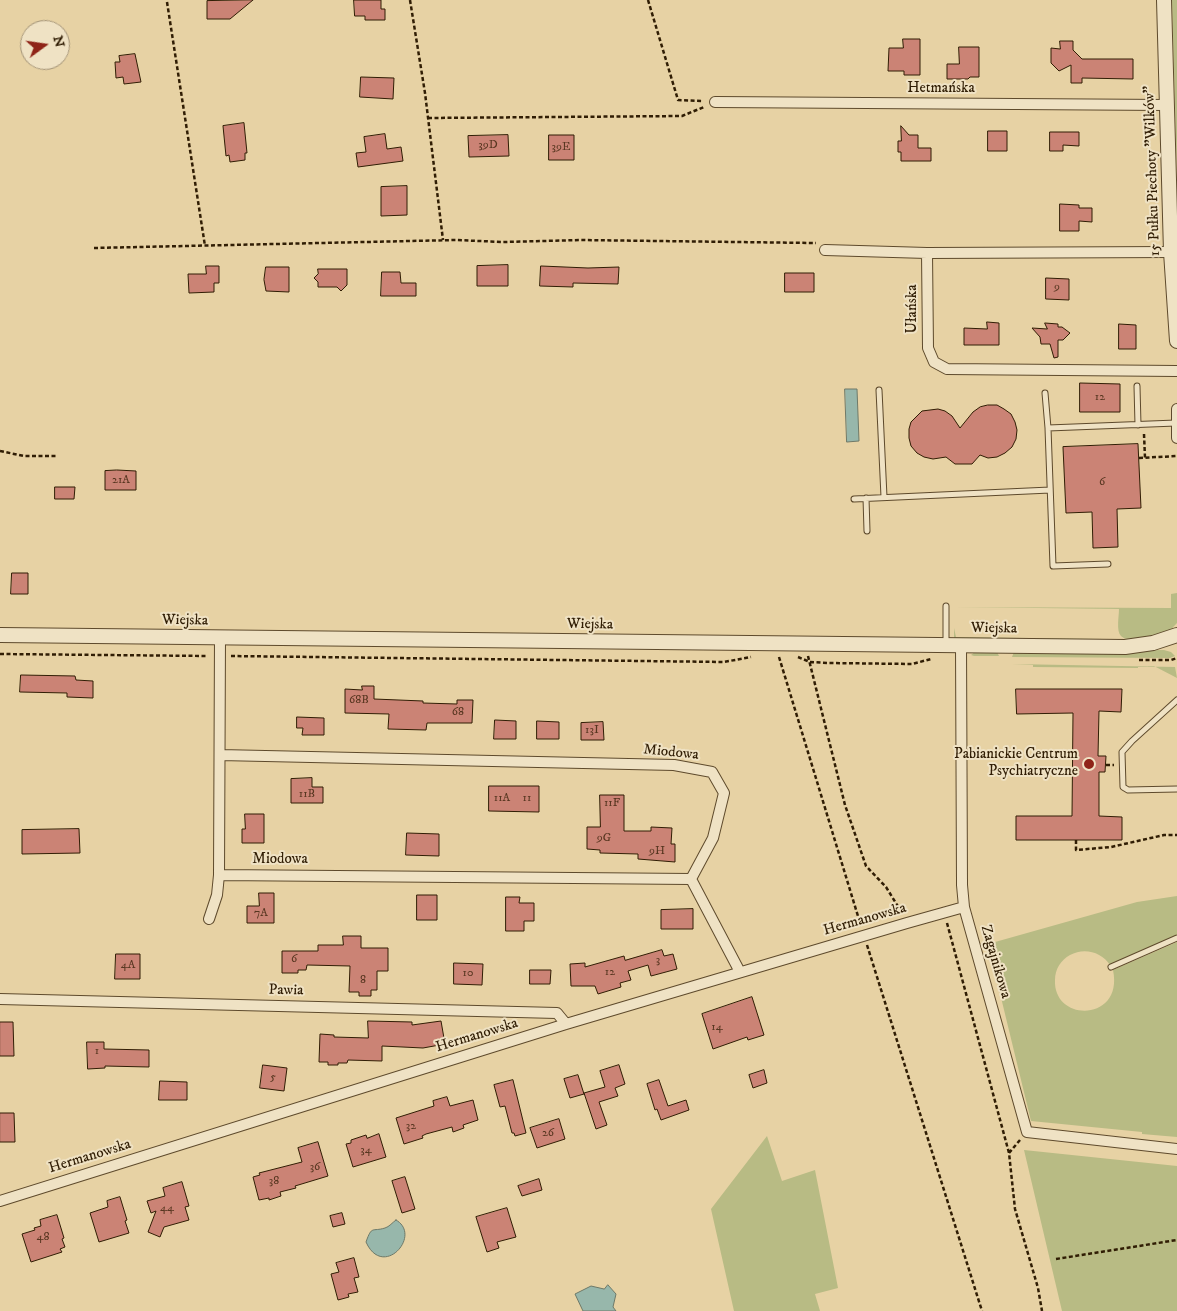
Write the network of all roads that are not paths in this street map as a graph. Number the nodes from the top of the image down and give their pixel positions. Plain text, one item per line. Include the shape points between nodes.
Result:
1 (1164, 0) edge
2 (715, 102) road end
3 (1166, 105) junction
4 (822, 247) road end
5 (1172, 252) junction
6 (928, 253) junction
7 (1177, 341) edge
8 (1177, 371) edge
9 (1137, 386) dead end
10 (879, 390) dead end
11 (1045, 393) dead end
12 (1177, 409) edge
13 (1176, 424) edge
14 (1138, 425) junction
15 (1048, 428) junction
16 (1177, 438) edge
17 (1050, 490) junction
18 (884, 497) junction
19 (866, 498) junction
20 (854, 499) dead end
21 (867, 531) dead end
22 (1108, 564) dead end
23 (946, 606) dead end
24 (0, 635) edge
25 (1177, 635) edge
26 (220, 638) junction
27 (946, 645) junction
28 (961, 645) junction
29 (1177, 700) edge
30 (220, 755) junction
31 (1177, 788) edge
32 (219, 875) junction
33 (691, 879) junction
34 (964, 907) junction
35 (209, 919) dead end
36 (1177, 938) edge
37 (1112, 968) dead end
38 (740, 972) junction
39 (0, 999) edge
40 (566, 1024) junction
41 (1177, 1149) edge
42 (0, 1201) edge

1 - 3 street, 15 Pułku Piechoty "Wilków"
2 - 3 street, Hetmańska
3 - 5 street, 15 Pułku Piechoty "Wilków"
4 - 6 street
5 - 6 street
5 - 7 street, 15 Pułku Piechoty "Wilków"
6 - 8 street, Ułańska via 928,348 934,362 947,369
9 - 14 lane
10 - 18 lane
11 - 15 lane
12 - 13 street
13 - 14 lane
13 - 16 street
14 - 15 lane
15 - 17 lane
17 - 18 lane
17 - 22 lane via 1053,566
18 - 19 lane
19 - 20 lane
19 - 21 lane
23 - 27 lane
24 - 26 street, Wiejska
25 - 28 street, Wiejska via 1129,647
26 - 27 street, Wiejska
26 - 30 street
27 - 28 street, Wiejska
28 - 34 street, Zagajnikowa
29 - 31 lane via 1122,752 1124,787 1128,790
30 - 32 street
30 - 33 street, Miodowa via 674,765 712,772 724,793 713,838
32 - 33 street, Miodowa
32 - 35 street
33 - 38 street
34 - 38 street, Hermanowska
34 - 41 street, Zagajnikowa via 1028,1132
36 - 37 lane
38 - 40 street, Hermanowska
39 - 40 street, Pawia via 557,1013
40 - 42 street, Hermanowska

